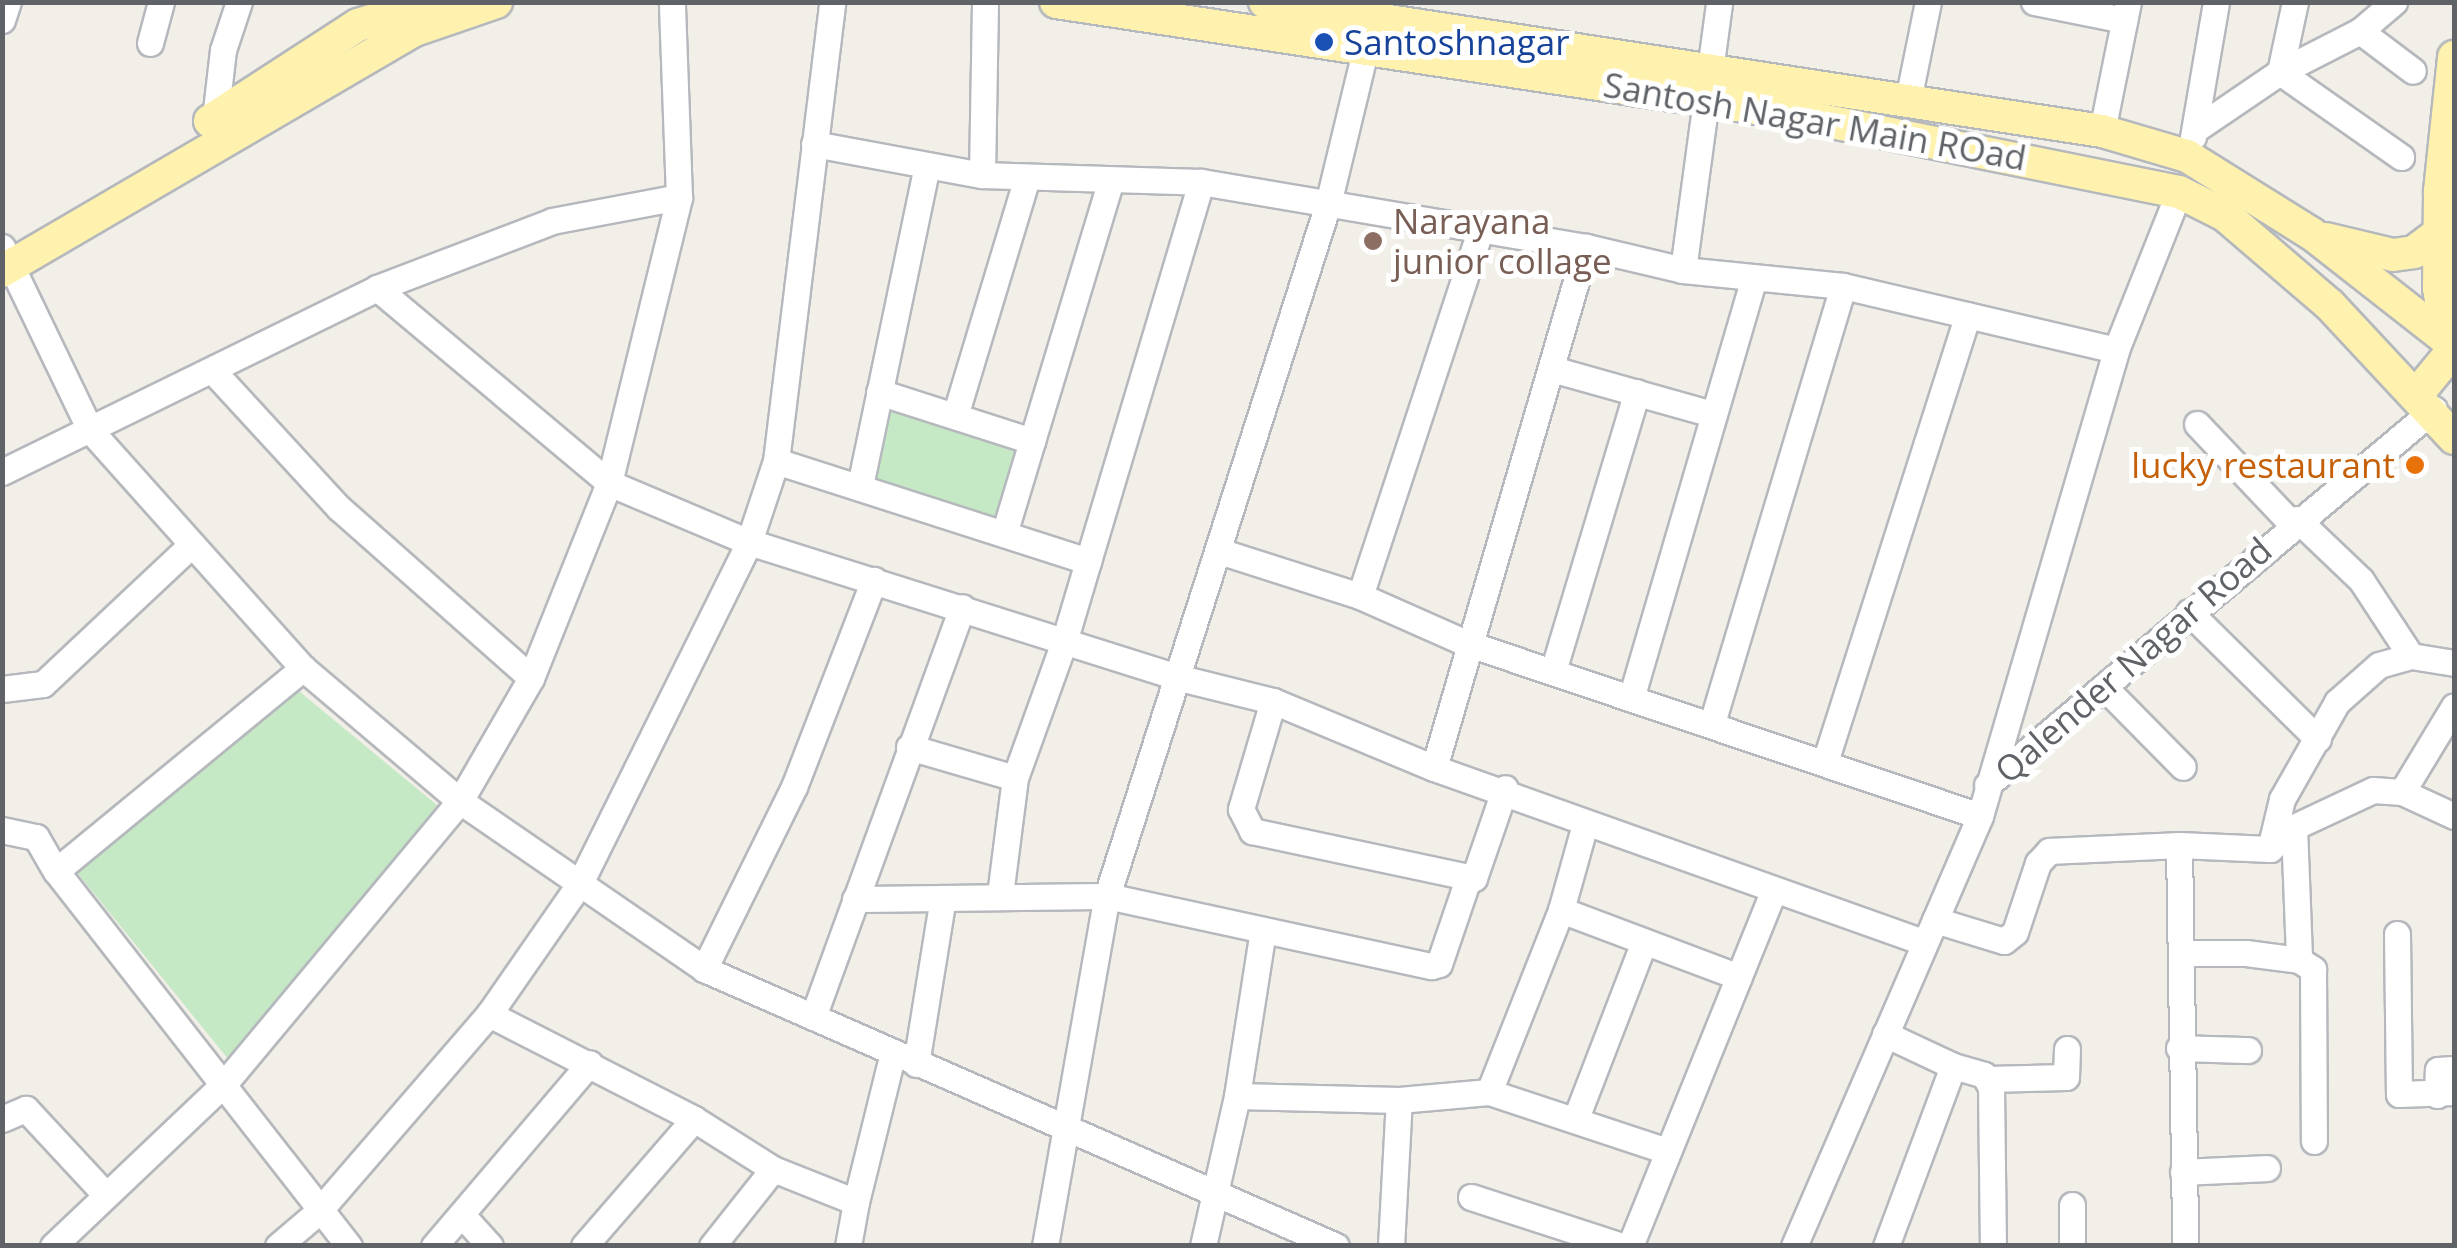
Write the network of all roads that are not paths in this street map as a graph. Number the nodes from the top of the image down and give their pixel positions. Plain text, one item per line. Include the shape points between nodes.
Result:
1 (8, 2) edge
2 (161, 2) edge
3 (239, 2) edge
4 (496, 2) edge
5 (672, 2) edge
6 (832, 2) edge
7 (985, 2) edge
8 (1056, 2) edge
9 (1266, 2) edge
10 (1719, 2) edge
11 (1928, 2) edge
12 (2034, 2) edge
13 (2216, 2) edge
14 (2295, 2) edge
15 (2394, 2) edge
16 (423, 4) edge
17 (2126, 11) edge
18 (354, 14) edge
19 (2368, 18) edge
20 (2, 20) edge
21 (1369, 32) junction
22 (150, 42) dead end
23 (2454, 57) edge
24 (2413, 71) dead end
25 (2280, 72) junction
26 (1704, 85) junction
27 (1908, 100) junction
28 (214, 119) junction
29 (2102, 131) junction
30 (2191, 143) junction
31 (814, 144) junction
32 (2402, 158) dead end
33 (926, 169) junction
34 (982, 175) junction
35 (1027, 177) junction
36 (1111, 180) junction
37 (1201, 182) junction
38 (2178, 192) junction
39 (680, 196) junction
40 (1328, 204) junction
41 (1480, 230) junction
42 (2439, 233) junction
43 (2312, 234) junction
44 (1586, 247) junction
45 (5, 257) edge
46 (1683, 270) junction
47 (1753, 280) junction
48 (1843, 286) junction
49 (378, 288) junction
50 (1968, 315) junction
51 (2452, 344) edge
52 (2116, 350) junction
53 (1552, 369) junction
54 (212, 370) junction
55 (879, 392) junction
56 (1636, 392) junction
57 (2426, 401) junction
58 (1712, 414) junction
59 (955, 416) junction
60 (2198, 424) dead end
61 (90, 430) junction
62 (2454, 438) edge
63 (1032, 441) junction
64 (776, 461) junction
65 (2, 472) edge
66 (609, 482) junction
67 (860, 486) junction
68 (2294, 521) junction
69 (1004, 534) junction
70 (749, 542) junction
71 (192, 544) junction
72 (1222, 552) junction
73 (1088, 561) junction
74 (874, 580) junction
75 (1360, 596) junction
76 (962, 606) junction
77 (2189, 612) junction
78 (1064, 642) junction
79 (1466, 643) junction
80 (2411, 656) junction
81 (2454, 662) edge
82 (303, 668) junction
83 (1554, 668) junction
84 (531, 678) junction
85 (1180, 678) junction
86 (2104, 686) junction
87 (2, 689) edge
88 (1632, 695) junction
89 (1273, 701) junction
90 (2454, 706) edge
91 (1712, 723) junction
92 (2318, 739) junction
93 (909, 747) junction
94 (1825, 762) junction
95 (2183, 767) dead end
96 (1434, 768) junction
97 (1015, 778) junction
98 (1987, 785) junction
99 (1505, 788) junction
100 (2402, 792) junction
101 (460, 801) junction
102 (1980, 816) junction
103 (2454, 816) edge
104 (1585, 824) junction
105 (2294, 826) junction
106 (2, 830) edge
107 (2179, 845) junction
108 (2270, 849) junction
109 (56, 871) junction
110 (1468, 879) junction
111 (580, 883) junction
112 (1774, 890) junction
113 (1000, 896) junction
114 (1107, 896) junction
115 (943, 898) junction
116 (855, 899) junction
117 (1561, 910) junction
118 (1262, 930) junction
119 (1929, 931) junction
120 (2397, 934) dead end
121 (1644, 942) junction
122 (2181, 953) junction
123 (2299, 960) junction
124 (704, 969) junction
125 (1739, 978) junction
126 (489, 1014) junction
127 (813, 1017) junction
128 (1885, 1034) junction
129 (2180, 1048) junction
130 (2067, 1049) dead end
131 (2248, 1050) dead end
132 (904, 1058) junction
133 (590, 1063) junction
134 (1953, 1066) junction
135 (2454, 1068) edge
136 (1988, 1079) junction
137 (224, 1084) junction
138 (1490, 1092) junction
139 (2446, 1093) edge
140 (1237, 1096) junction
141 (1398, 1100) junction
142 (1576, 1118) junction
143 (2, 1119) edge
144 (694, 1119) junction
145 (1063, 1130) junction
146 (2314, 1141) dead end
147 (1667, 1151) junction
148 (773, 1168) junction
149 (2267, 1168) dead end
150 (2183, 1172) junction
151 (1215, 1194) junction
152 (106, 1195) junction
153 (1472, 1198) dead end
154 (856, 1202) junction
155 (2072, 1205) dead end
156 (320, 1211) junction
157 (463, 1216) junction
158 (1328, 1244) edge
159 (53, 1246) edge
160 (278, 1246) edge
161 (349, 1246) edge
162 (434, 1246) edge
163 (490, 1246) edge
164 (584, 1246) edge
165 (712, 1246) edge
166 (848, 1246) edge
167 (1045, 1246) edge
168 (1202, 1246) edge
169 (1392, 1246) edge
170 (1622, 1246) edge
171 (1630, 1246) edge
172 (1794, 1246) edge
173 (1886, 1246) edge
174 (1992, 1246) edge
175 (2072, 1246) edge
176 (2185, 1246) edge

1 - 20 street
2 - 22 street
3 - 28 street via 223,50
4 - 45 main road via 412,31
5 - 39 street
6 - 31 street
7 - 34 street
8 - 21 main road, Santosh Nagar Main ROad
9 - 21 main road, Santosh Nagar Main ROad
10 - 26 street
11 - 27 street
12 - 17 street
13 - 30 street
14 - 25 street
15 - 19 street
16 - 18 main road
17 - 29 street
18 - 28 main road
19 - 24 street
19 - 25 street
21 - 26 main road, Santosh Nagar Main ROad
21 - 40 street
23 - 42 main road
25 - 30 street
25 - 32 street
26 - 27 main road, Santosh Nagar Main ROad
26 - 38 main road, Santosh Nagar Main ROad
26 - 46 street
27 - 29 main road, Santosh Nagar Main ROad
28 - 45 main road
29 - 30 main road, Santosh Nagar Main ROad
30 - 43 main road, Santosh Nagar Main ROad
31 - 33 street
31 - 64 street
33 - 34 street
33 - 55 street
34 - 35 street
35 - 36 street
35 - 59 street
36 - 37 street
36 - 63 street
37 - 40 street
37 - 73 street
38 - 52 street
38 - 57 main road, Santosh Nagar Main ROad via 2225,215
39 - 49 street via 552,221
39 - 66 street
40 - 41 street
40 - 72 street
41 - 44 street
41 - 75 street
42 - 43 main road via 2414,252 2393,256
42 - 51 main road via 2439,288
43 - 51 main road, Santosh Nagar Main ROad
44 - 46 street
44 - 53 street
45 - 61 street
46 - 47 street
47 - 48 street
47 - 58 street
48 - 50 street
48 - 91 street
49 - 54 street
49 - 66 street
50 - 52 street
50 - 94 street
51 - 57 main road
52 - 98 street
53 - 56 street
53 - 79 street
54 - 61 street
54 - 84 street via 339,508
55 - 59 street
55 - 67 street
56 - 58 street
56 - 83 street
57 - 62 main road, Santosh Nagar Main ROad
57 - 68 street, Qalender Nagar Road
58 - 88 street
59 - 63 street
60 - 68 street
61 - 65 street
61 - 71 street
63 - 69 street
64 - 67 street
64 - 70 street
66 - 70 street
66 - 84 street
67 - 69 street
68 - 77 street, Qalender Nagar Road
68 - 80 street via 2361,580
69 - 73 street
70 - 74 street
70 - 111 street
71 - 82 street
71 - 87 street via 43,684
72 - 75 street
72 - 85 street
73 - 78 street
74 - 76 street
74 - 124 street via 794,787
75 - 79 street
76 - 78 street
76 - 93 street
77 - 86 street, Qalender Nagar Road
77 - 92 street
78 - 85 street
78 - 97 street
79 - 83 street
79 - 96 street
80 - 81 street
80 - 92 street via 2380,664 2365,677 2337,702
82 - 101 street
82 - 109 street
83 - 88 street
84 - 101 street
85 - 89 street
85 - 114 street
86 - 95 street
86 - 98 street, Qalender Nagar Road
88 - 91 street
89 - 96 street
89 - 110 street via 1241,809 1247,828
90 - 100 street
91 - 94 street
92 - 108 street via 2282,798
93 - 97 street
93 - 116 street
94 - 102 street
96 - 99 street
97 - 113 street
98 - 102 street, Qalender Nagar Road
99 - 104 street
99 - 110 street via 1481,869
100 - 103 street
100 - 105 street via 2373,790
101 - 111 street
101 - 137 street
102 - 119 street, Qalender Nagar Road
104 - 112 street
104 - 117 street
105 - 108 street
105 - 123 street
106 - 109 street via 36,837
107 - 108 street
107 - 119 street via 2049,851 2004,942
107 - 122 street
109 - 137 street
110 - 118 street via 1439,964 1432,966
111 - 124 street
111 - 126 street
112 - 119 street
112 - 125 street
113 - 114 street
113 - 115 street
114 - 118 street
114 - 145 street
115 - 116 street
115 - 132 street
116 - 127 street
117 - 121 street
117 - 138 street
118 - 140 street
119 - 128 street, Qalender Nagar Road
120 - 139 street via 2399,1094
121 - 125 street
121 - 142 street
122 - 123 street
122 - 129 street
123 - 146 street via 2313,969 2315,980
124 - 127 street
125 - 147 street
126 - 133 street
126 - 156 street
127 - 132 street
128 - 134 street
128 - 172 street, Qalender Nagar Road
129 - 131 street
129 - 150 street
130 - 136 street via 2066,1077
132 - 145 street
132 - 154 street
133 - 144 street
133 - 157 street
134 - 136 street
134 - 173 street
135 - 139 street via 2438,1070
136 - 174 street
137 - 152 street
137 - 156 street
138 - 141 street
138 - 142 street
140 - 141 street
140 - 151 street
141 - 169 street
142 - 147 street
143 - 152 street via 26,1110
144 - 148 street
144 - 164 street
145 - 151 street
145 - 167 street
147 - 171 street
148 - 154 street
148 - 165 street
149 - 150 street
150 - 176 street
151 - 158 street
151 - 168 street
152 - 159 street
153 - 170 street
154 - 166 street
155 - 175 street
156 - 160 street
156 - 161 street
157 - 162 street
157 - 163 street

